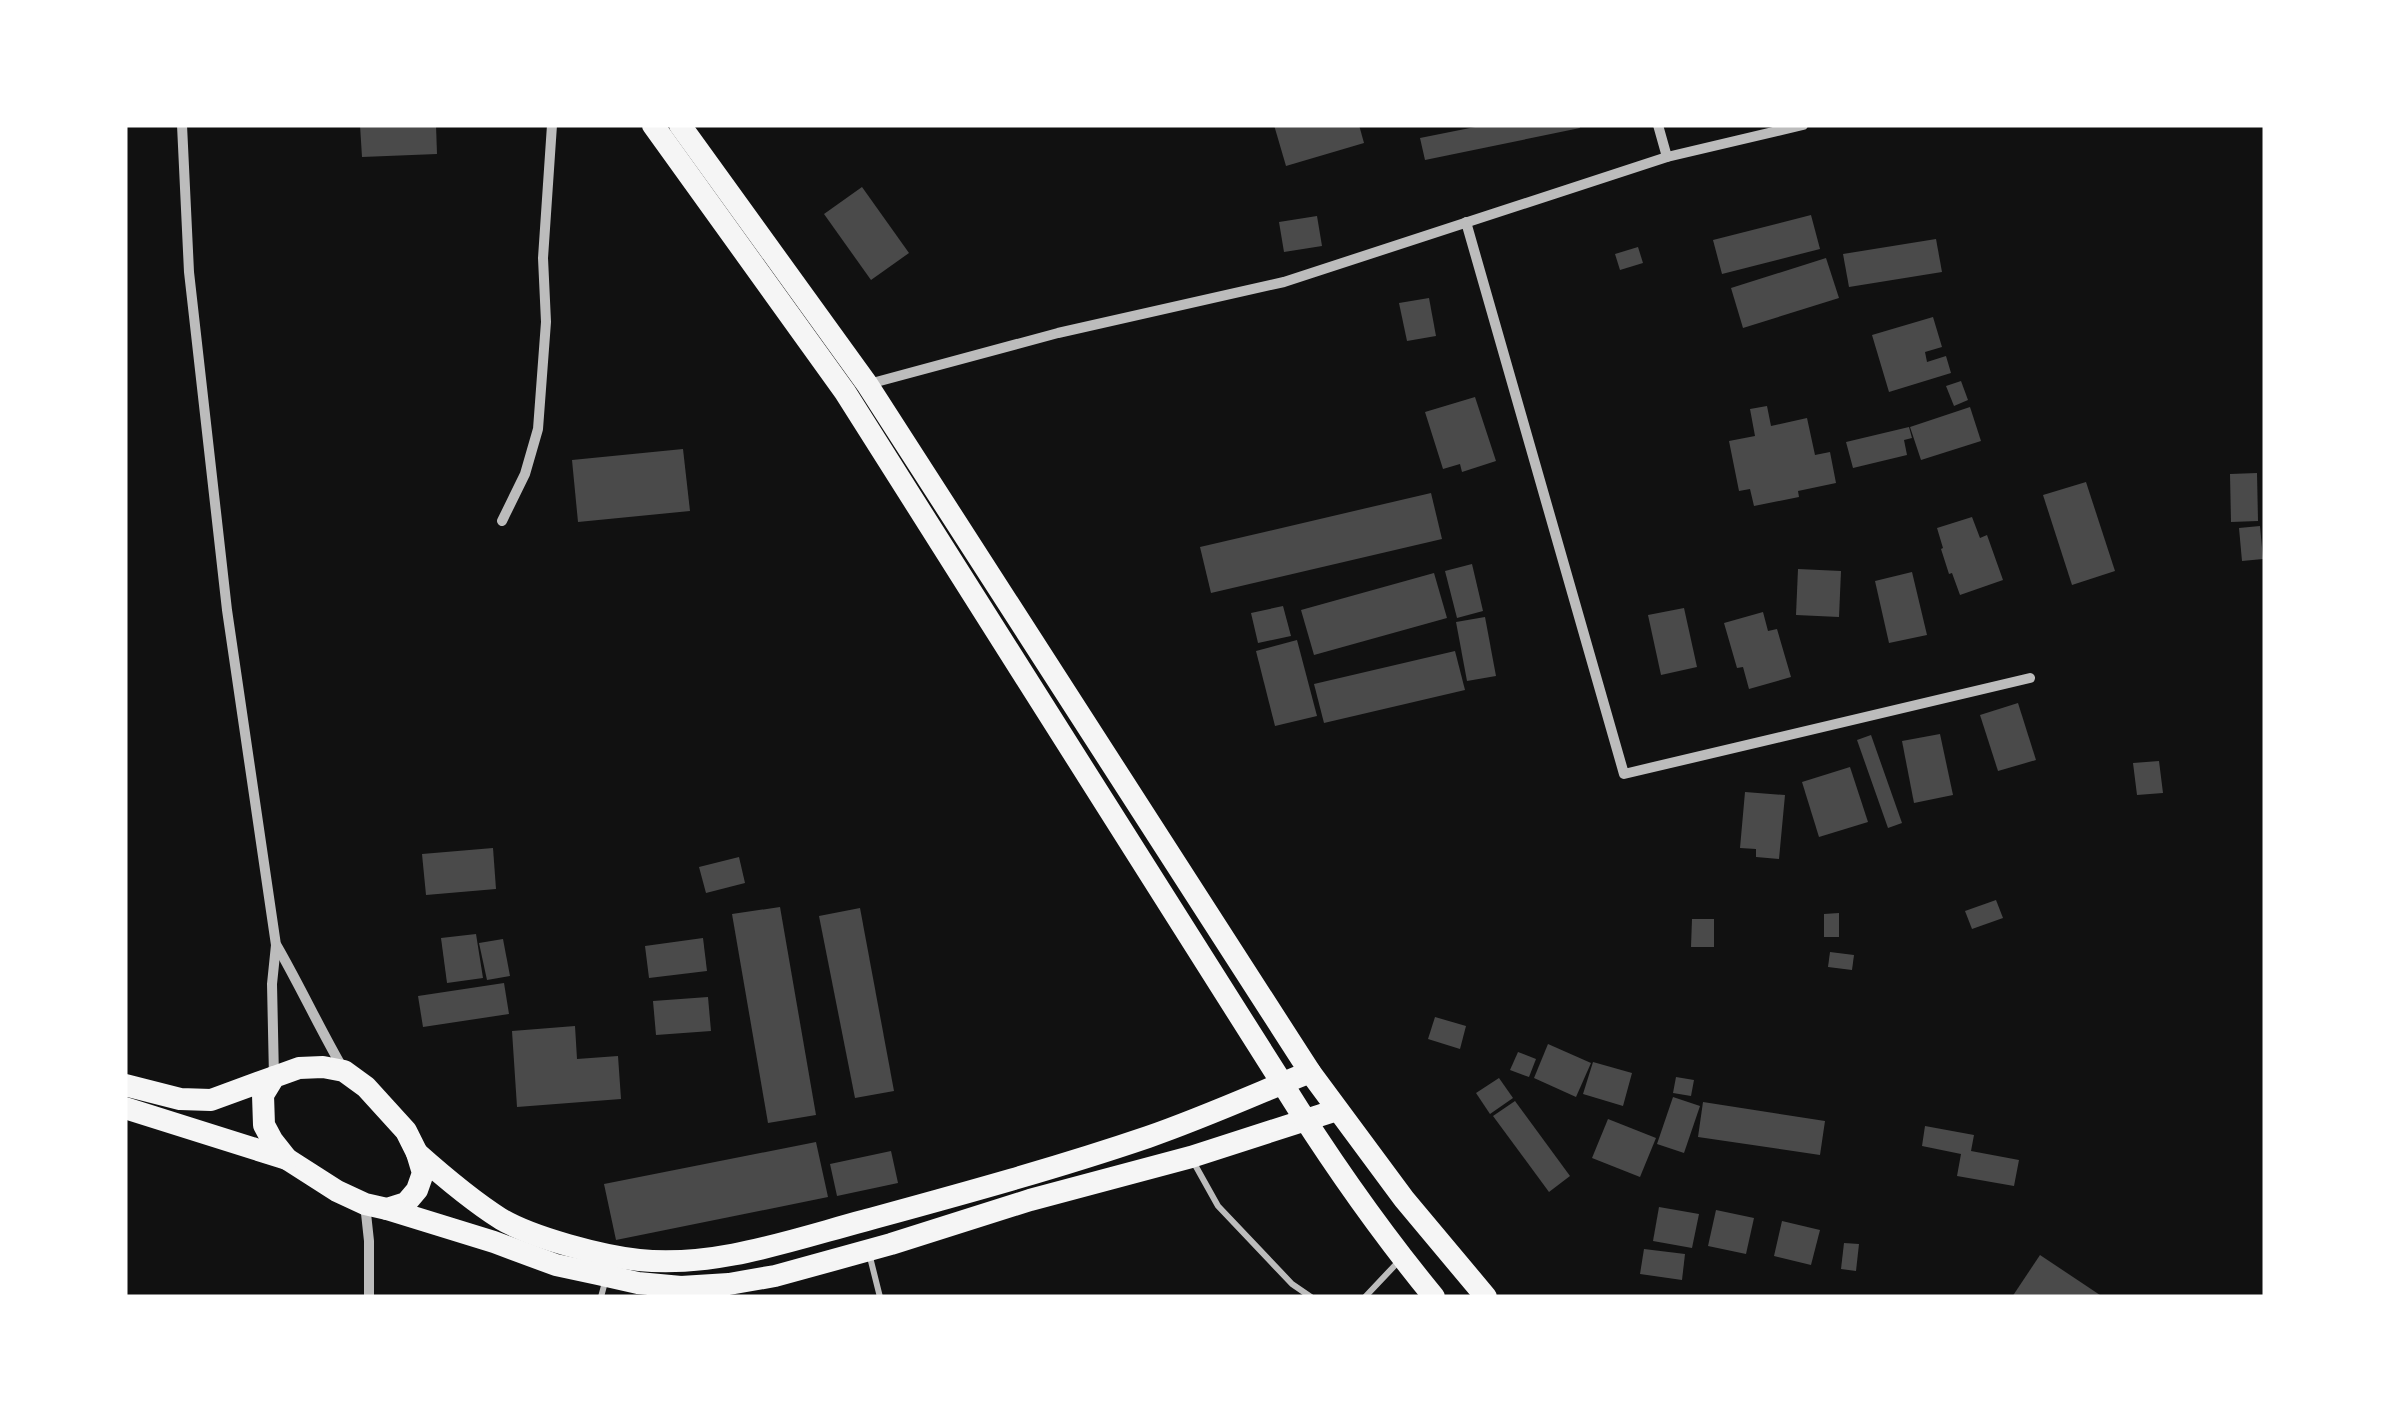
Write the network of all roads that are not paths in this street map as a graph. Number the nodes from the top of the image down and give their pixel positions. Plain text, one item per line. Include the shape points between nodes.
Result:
1 (182, 125) edge
2 (552, 125) edge
3 (653, 125) edge
4 (680, 125) edge
5 (1658, 125) edge
6 (1803, 125) edge
7 (1667, 156) junction
8 (1466, 222) junction
9 (856, 388) junction
10 (502, 521) dead end
11 (2030, 678) dead end
12 (276, 945) junction
13 (344, 1071) junction
14 (1310, 1072) junction
15 (274, 1078) junction
16 (1282, 1083) junction
17 (125, 1084) edge
18 (125, 1108) edge
19 (1337, 1110) junction
20 (1305, 1120) junction
21 (417, 1153) junction
22 (1191, 1157) junction
23 (287, 1159) junction
24 (376, 1206) junction
25 (868, 1250) junction
26 (1402, 1258) junction
27 (604, 1286) edge
28 (369, 1297) edge
29 (880, 1297) edge
30 (1311, 1297) edge
31 (1365, 1297) edge
32 (1434, 1297) edge
33 (1486, 1297) edge

1 - 12 street via 189,272 227,610
2 - 10 street via 538,429
3 - 9 main road
4 - 9 main road
5 - 7 street
6 - 7 street
7 - 8 street
8 - 9 street via 1284,282
8 - 11 street via 1624,774
9 - 14 main road
9 - 16 main road
12 - 13 street
12 - 15 street
13 - 15 main road via 299,1068
13 - 21 main road via 406,1131
14 - 16 main road
14 - 19 main road
15 - 17 main road via 211,1100
15 - 23 main road via 263,1095 264,1125
16 - 20 main road
16 - 21 main road via 1213,1114 1044,1170 777,1244 683,1260 602,1252 505,1221
18 - 23 main road
19 - 20 main road
19 - 33 main road
20 - 22 main road
20 - 26 main road
21 - 24 main road via 423,1174 417,1190 406,1203
22 - 25 main road
22 - 30 lane via 1218,1206
23 - 24 main road
24 - 27 main road
24 - 28 street via 368,1241
25 - 27 main road via 728,1284
25 - 29 lane
26 - 31 lane
26 - 32 main road

